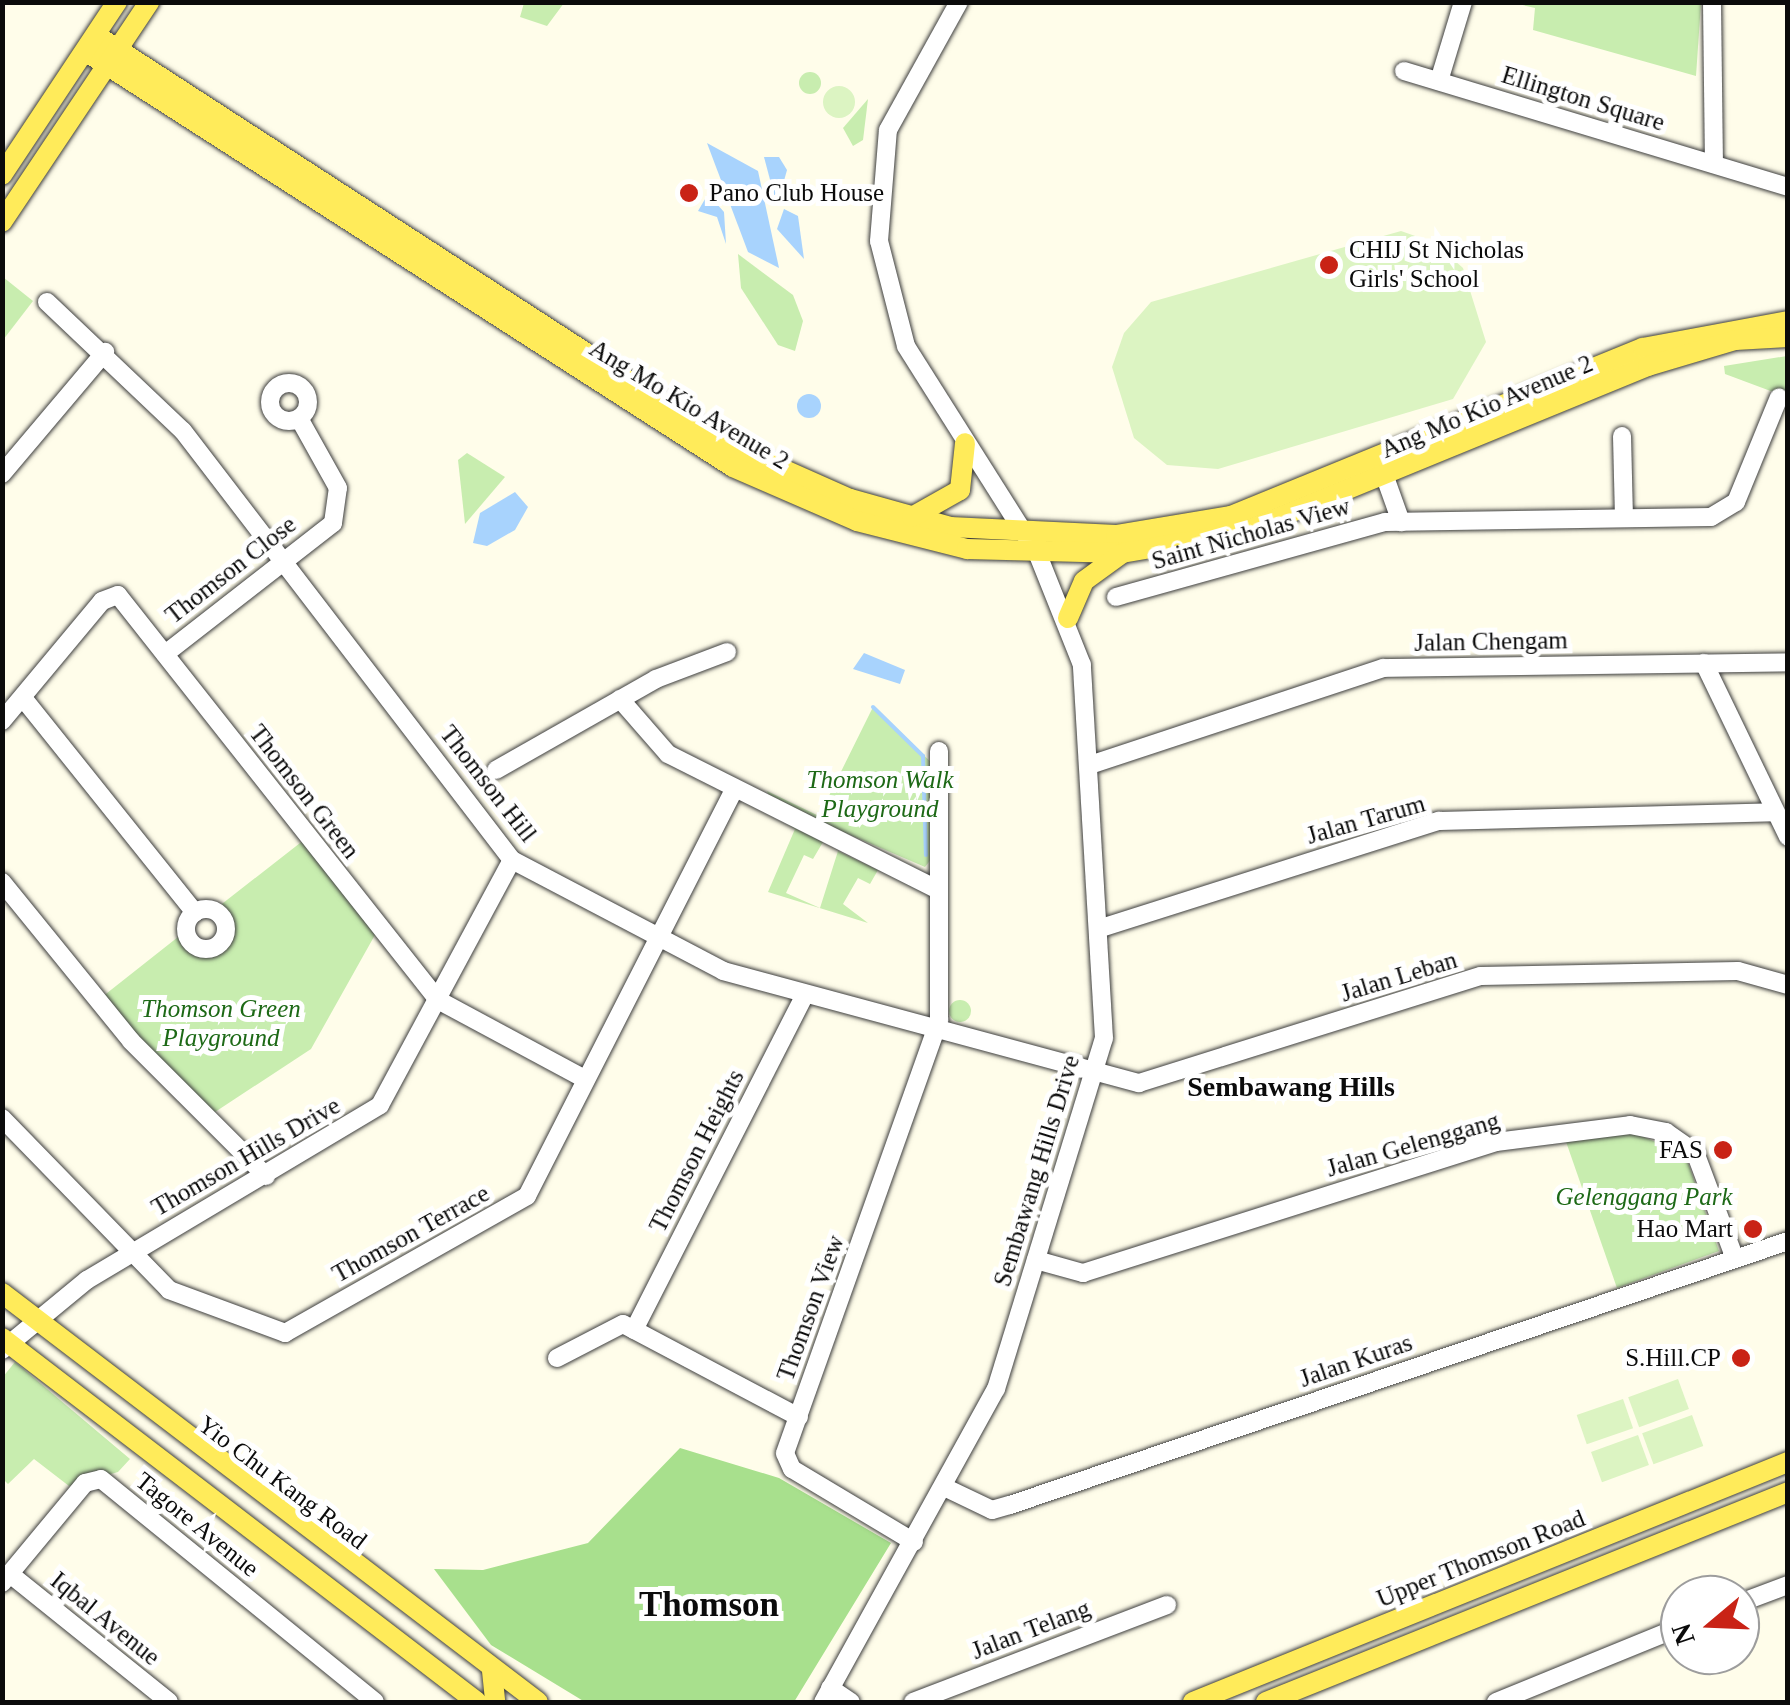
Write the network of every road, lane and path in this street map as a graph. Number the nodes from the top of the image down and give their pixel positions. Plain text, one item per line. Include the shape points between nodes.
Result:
1 (117, 2) edge
2 (148, 2) edge
3 (960, 2) edge
4 (972, 2) edge
5 (1463, 2) edge
6 (1712, 2) edge
7 (93, 44) junction
8 (117, 59) junction
9 (1404, 72) dead end
10 (1438, 81) junction
11 (1714, 164) junction
12 (2, 175) edge
13 (1788, 187) edge
14 (335, 201) junction
15 (2, 222) edge
16 (47, 302) dead end
17 (1788, 321) edge
18 (1788, 337) edge
19 (910, 351) junction
20 (105, 352) junction
21 (1779, 397) dead end
22 (300, 420) dead end
23 (1622, 436) dead end
24 (964, 444) junction
25 (1382, 470) junction
26 (2, 474) edge
27 (910, 518) junction
28 (1624, 518) junction
29 (1401, 522) junction
30 (1026, 535) junction
31 (1122, 553) junction
32 (1038, 555) junction
33 (285, 561) junction
34 (1116, 598) dead end
35 (1068, 618) junction
36 (726, 652) dead end
37 (165, 654) junction
38 (1788, 662) edge
39 (1704, 663) junction
40 (22, 698) junction
41 (620, 699) junction
42 (2, 722) edge
43 (940, 752) dead end
44 (1090, 765) junction
45 (496, 770) dead end
46 (734, 789) junction
47 (1775, 812) junction
48 (1788, 837) edge
49 (512, 860) junction
50 (2, 882) edge
51 (936, 888) junction
52 (195, 913) dead end
53 (1101, 928) junction
54 (656, 938) junction
55 (1788, 985) edge
56 (805, 995) junction
57 (438, 1000) junction
58 (937, 1029) junction
59 (1095, 1068) junction
60 (585, 1078) junction
61 (2, 1118) edge
62 (266, 1176) junction
63 (1788, 1242) edge
64 (130, 1253) junction
65 (1735, 1258) junction
66 (1036, 1260) junction
67 (2, 1293) edge
68 (32, 1318) junction
69 (634, 1330) junction
70 (4, 1344) edge
71 (558, 1358) dead end
72 (799, 1417) junction
73 (1788, 1462) edge
74 (944, 1486) junction
75 (1788, 1492) edge
76 (914, 1542) junction
77 (6, 1579) edge
78 (1788, 1585) edge
79 (1760, 1596) edge
80 (1167, 1605) dead end
81 (1660, 1635) edge
82 (492, 1671) junction
83 (827, 1695) edge
84 (1203, 1701) edge
85 (166, 1702) edge
86 (375, 1702) edge
87 (477, 1702) edge
88 (496, 1702) edge
89 (538, 1702) edge
90 (851, 1702) edge
91 (913, 1702) edge
92 (1266, 1702) edge
93 (1496, 1702) edge

1 - 7 main road
2 - 8 main road
3 - 19 street via 905,93 878,186 882,256
4 - 19 street via 914,95 888,187
5 - 10 street
6 - 11 street, Ellington Square
7 - 8 main road, Ang Mo Kio Avenue 2
7 - 12 main road
8 - 14 main road, Ang Mo Kio Avenue 2
8 - 15 main road
9 - 10 street, Ellington Square
10 - 11 street, Ellington Square
11 - 13 street, Ellington Square
14 - 27 main road, Ang Mo Kio Avenue 2 via 728,445
14 - 32 main road, Ang Mo Kio Avenue 2 via 767,485 912,536
16 - 20 street, Thomson Hill
17 - 25 main road, Ang Mo Kio Avenue 2 via 1643,348
18 - 25 main road, Ang Mo Kio Avenue 2 via 1735,340 1648,366
19 - 24 street, Sembawang Hills Drive
20 - 26 street
20 - 33 street, Thomson Hill via 183,431
21 - 28 street, Saint Nicholas View via 1724,514
22 - 33 street, Thomson Close via 338,488 339,508
23 - 28 street
24 - 27 main road via 960,490
24 - 30 street, Sembawang Hills Drive
25 - 29 street, Saint Nicholas View
25 - 30 main road, Ang Mo Kio Avenue 2 via 1180,527
25 - 31 main road, Ang Mo Kio Avenue 2 via 1243,532
27 - 30 main road, Ang Mo Kio Avenue 2
28 - 29 street, Saint Nicholas View
29 - 34 street, Saint Nicholas View
30 - 32 street, Sembawang Hills Drive
31 - 32 main road, Ang Mo Kio Avenue 2
31 - 35 main road via 1084,581
32 - 35 street, Sembawang Hills Drive
33 - 37 street, Thomson Close
33 - 49 street, Thomson Hill
35 - 44 street, Sembawang Hills Drive
36 - 41 street
37 - 40 street, Thomson Green via 113,595
37 - 57 street, Thomson Green
38 - 39 street, Jalan Chengam
39 - 44 street, Jalan Chengam via 1383,668
39 - 47 street
40 - 42 street, Thomson Green
40 - 52 street
41 - 45 street
41 - 46 street via 668,754
43 - 51 street, Thomson View
44 - 53 street, Sembawang Hills Drive
46 - 51 street
46 - 54 street, Thomson Terrace
47 - 48 street
47 - 53 street, Jalan Tarum via 1439,821
49 - 54 street, Thomson Hill
49 - 57 street, Thomson Hills Drive
50 - 62 street via 131,1041
51 - 58 street, Thomson View
53 - 59 street, Sembawang Hills Drive via 1106,1011
54 - 56 street, Thomson Hill via 723,971
54 - 60 street, Thomson Terrace
55 - 59 street, Jalan Leban via 1738,970 1481,976 1147,1083
56 - 58 street, Thomson Hill
56 - 69 street, Thomson Heights
57 - 60 street, Thomson Green
57 - 62 street, Thomson Hills Drive via 380,1105
58 - 59 street, Thomson Hill
58 - 72 street, Thomson View
59 - 66 street, Sembawang Hills Drive
60 - 64 street, Thomson Terrace via 515,1207 284,1333 168,1290
61 - 64 street
62 - 64 street, Thomson Hills Drive
63 - 65 street, Jalan Kuras
64 - 68 street, Thomson Hills Drive
65 - 66 street, Jalan Gelenggang via 1695,1152 1652,1126 1630,1125 1496,1142 1083,1273
65 - 74 street, Jalan Kuras via 1010,1505 992,1510
66 - 74 street, Sembawang Hills Drive via 996,1389
67 - 68 main road, Yio Chu Kang Road
68 - 70 street, Thomson Hills Drive
68 - 82 main road, Yio Chu Kang Road
69 - 71 street via 623,1324
69 - 72 street
70 - 87 main road
72 - 76 street, Thomson View via 785,1452 792,1469
73 - 84 main road, Upper Thomson Road
74 - 76 street, Sembawang Hills Drive
75 - 92 main road, Upper Thomson Road
76 - 83 street, Sembawang Hills Drive
77 - 85 street, Iqbal Avenue
77 - 86 street, Tagore Avenue via 85,1483 102,1479
78 - 79 street
80 - 91 street, Jalan Telang
81 - 93 street
82 - 88 main road
82 - 89 main road, Yio Chu Kang Road
83 - 90 street

